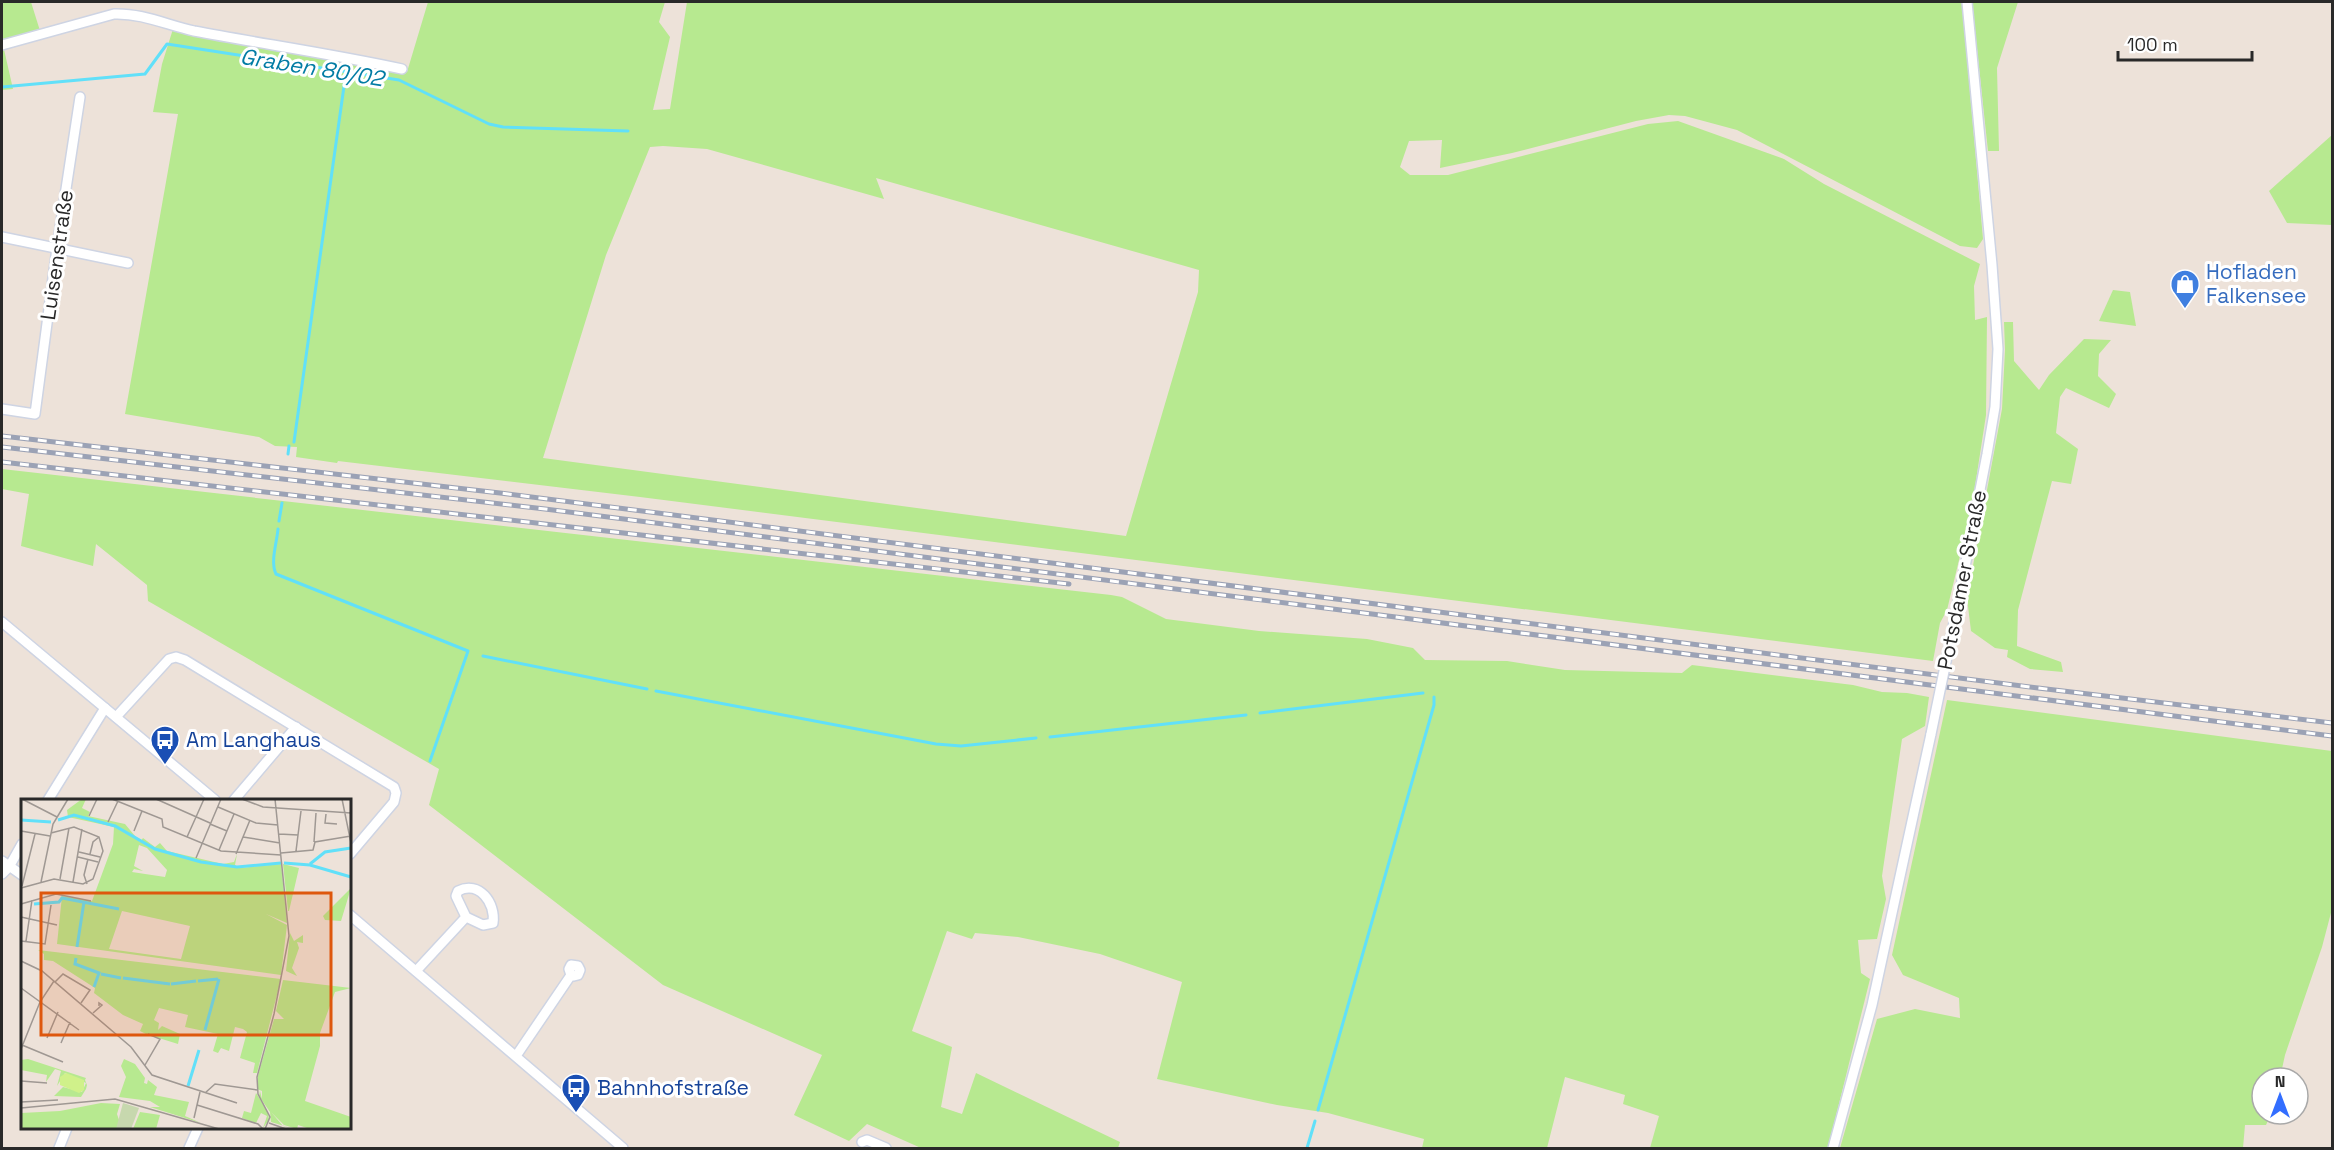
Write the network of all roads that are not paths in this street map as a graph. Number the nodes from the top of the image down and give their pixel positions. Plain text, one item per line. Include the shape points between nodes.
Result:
1 (1967, 2) edge
2 (2, 45) edge
3 (402, 69) dead end
4 (80, 97) dead end
5 (2, 237) edge
6 (57, 248) junction
7 (128, 263) dead end
8 (2, 409) edge
9 (2, 622) edge
10 (105, 708) junction
11 (116, 717) junction
12 (296, 727) junction
13 (49, 799) edge
14 (213, 799) edge
15 (236, 799) edge
16 (21, 845) edge
17 (351, 853) edge
18 (4, 868) edge
19 (21, 875) edge
20 (351, 916) edge
21 (466, 917) junction
22 (416, 971) junction
23 (571, 975) dead end
24 (516, 1056) junction
25 (68, 1129) edge
26 (198, 1129) edge
27 (862, 1142) dead end
28 (59, 1149) edge
29 (189, 1149) edge
30 (623, 1149) edge
31 (886, 1149) edge
32 (1833, 1149) edge

1 - 32 street, Potsdamer Straße, bridge via 1998,349 1995,407 1931,734 1874,995
2 - 3 street via 124,14
4 - 6 street, Luisenstraße
5 - 6 street
6 - 7 street
6 - 8 street, Luisenstraße via 35,414
9 - 10 street
10 - 11 street
10 - 13 street
11 - 12 street via 160,667 176,657
11 - 14 street
12 - 15 street
12 - 17 street via 394,787 394,802
16 - 18 street
18 - 19 street
20 - 22 street
21 - 21 street via 483,926 493,923 492,903 479,891 458,891 456,901
21 - 22 street
22 - 24 street
23 - 24 street
24 - 30 street
25 - 28 street
26 - 29 street
27 - 31 street via 867,1140

